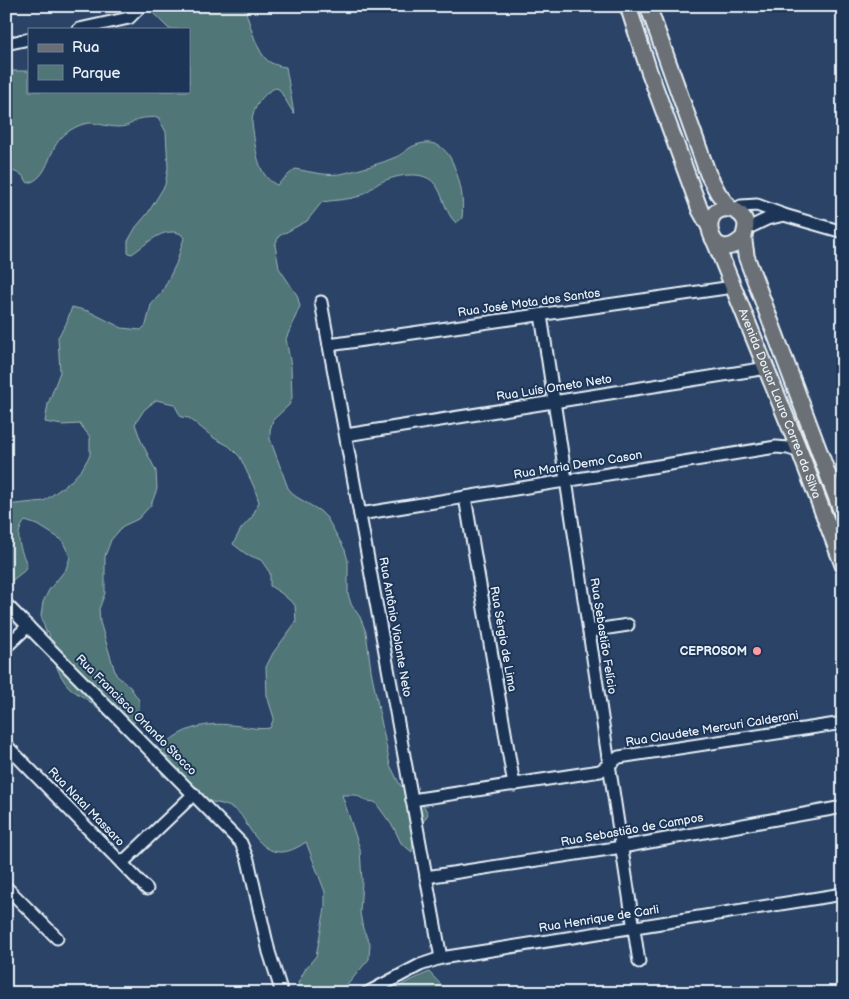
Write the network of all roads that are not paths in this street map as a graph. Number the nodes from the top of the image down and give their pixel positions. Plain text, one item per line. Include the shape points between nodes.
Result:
1 (628, 6) edge
2 (648, 6) edge
3 (140, 8) edge
4 (84, 28) edge
5 (28, 40) edge
6 (6, 44) edge
7 (732, 210) junction
8 (784, 215) junction
9 (709, 226) junction
10 (843, 232) edge
11 (745, 234) junction
12 (715, 242) junction
13 (733, 288) junction
14 (321, 302) dead end
15 (541, 315) junction
16 (329, 345) junction
17 (766, 368) junction
18 (554, 402) junction
19 (346, 435) junction
20 (800, 452) junction
21 (566, 481) junction
22 (465, 497) junction
23 (360, 514) junction
24 (843, 515) edge
25 (843, 565) edge
26 (6, 604) edge
27 (628, 625) dead end
28 (28, 626) junction
29 (589, 632) junction
30 (6, 648) edge
31 (843, 723) edge
32 (6, 745) edge
33 (609, 764) junction
34 (514, 785) junction
35 (194, 794) junction
36 (412, 800) junction
37 (843, 807) edge
38 (622, 847) junction
39 (122, 863) junction
40 (426, 877) junction
41 (6, 887) edge
42 (147, 889) dead end
43 (843, 894) edge
44 (634, 928) junction
45 (57, 938) dead end
46 (440, 958) junction
47 (639, 962) dead end
48 (282, 993) edge
49 (367, 993) edge

1 - 9 main road via 700,210
2 - 7 main road via 708,174
3 - 4 street via 129,18
5 - 6 street
7 - 8 street via 757,205
7 - 9 main road via 716,213
7 - 11 main road via 745,220
8 - 10 street
8 - 11 street via 766,219
9 - 12 main road
11 - 12 main road via 738,244 722,246
11 - 24 main road, Avenida Doutor Lauro Correa da Silva via 746,256
12 - 13 main road, Avenida Doutor Lauro Correa da Silva
13 - 15 street, Rua José Mota dos Santos
13 - 17 main road, Avenida Doutor Lauro Correa da Silva
14 - 16 street, Rua Antônio Violante Neto
15 - 16 street, Rua José Mota dos Santos
15 - 18 street, Rua Sebastião Felício
16 - 19 street, Rua Antônio Violante Neto
17 - 18 street, Rua Luís Ometo Neto
17 - 20 main road, Avenida Doutor Lauro Correa da Silva
18 - 19 street, Rua Luís Ometo Neto
18 - 21 street, Rua Sebastião Felício
19 - 23 street, Rua Antônio Violante Neto
20 - 21 street, Rua Maria Demo Cason via 776,446
20 - 25 main road, Avenida Doutor Lauro Correa da Silva
21 - 22 street, Rua Maria Demo Cason
21 - 29 street, Rua Sebastião Felício
22 - 23 street, Rua Maria Demo Cason
22 - 34 street, Rua Sérgio de Lima
23 - 36 street, Rua Antônio Violante Neto
26 - 28 street, Rua Francisco Orlando Stocco
27 - 29 street
28 - 30 street
28 - 35 street, Rua Francisco Orlando Stocco
29 - 33 street, Rua Sebastião Felício
31 - 33 street, Rua Claudete Mercuri Calderani via 619,757
32 - 39 street, Rua Natal Massaro
33 - 34 street, Rua Claudete Mercuri Calderani via 600,771
33 - 38 street, Rua Sebastião Felício
34 - 36 street, Rua Claudete Mercuri Calderani
35 - 39 street
35 - 48 street, Rua Francisco Orlando Stocco via 241,843
36 - 40 street, Rua Antônio Violante Neto
37 - 38 street, Rua Sebastião de Campos
38 - 40 street, Rua Sebastião de Campos
38 - 44 street, Rua Sebastião Felício
39 - 42 street, Rua Natal Massaro
40 - 46 street, Rua Antônio Violante Neto
41 - 45 street
43 - 44 street, Rua Henrique de Carli
44 - 46 street, Rua Henrique de Carli
44 - 47 street, Rua Sebastião Felício
46 - 49 street, Rua Henrique de Carli

